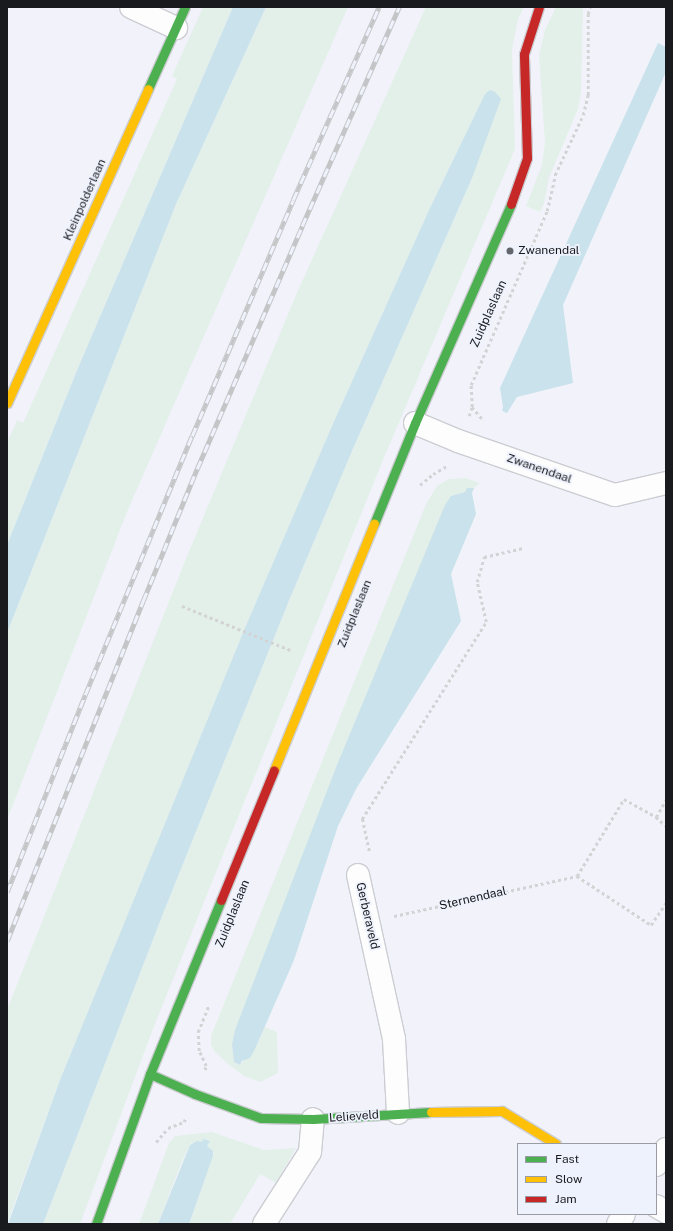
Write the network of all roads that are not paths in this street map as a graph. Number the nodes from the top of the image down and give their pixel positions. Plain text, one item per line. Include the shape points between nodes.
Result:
1 (131, 7) edge
2 (185, 7) edge
3 (539, 7) edge
4 (176, 28) junction
5 (7, 403) edge
6 (415, 423) junction
7 (666, 483) edge
8 (358, 875) road end
9 (150, 1074) junction
10 (398, 1114) junction
11 (313, 1119) junction
12 (554, 1143) edge
13 (666, 1149) edge
14 (657, 1162) edge
15 (657, 1207) edge
16 (666, 1212) edge
17 (623, 1215) edge
18 (96, 1224) edge
19 (264, 1224) edge
20 (618, 1224) edge

1 - 4 street
2 - 4 street, Kleinpolderlaan
3 - 6 street, Zuidplaslaan via 524,54 527,158 517,190
4 - 5 street, Kleinpolderlaan
6 - 7 street, Zwanendaal via 458,441 614,495
6 - 9 street, Zuidplaslaan
8 - 10 street, Gerberaveld via 394,1039
9 - 11 street, Lelieveld via 195,1094 261,1118
9 - 18 street, Zuidplaslaan
10 - 11 street, Lelieveld
10 - 12 street, Lelieveld via 502,1111
11 - 19 street via 310,1152
13 - 14 street
15 - 16 street
17 - 20 street

